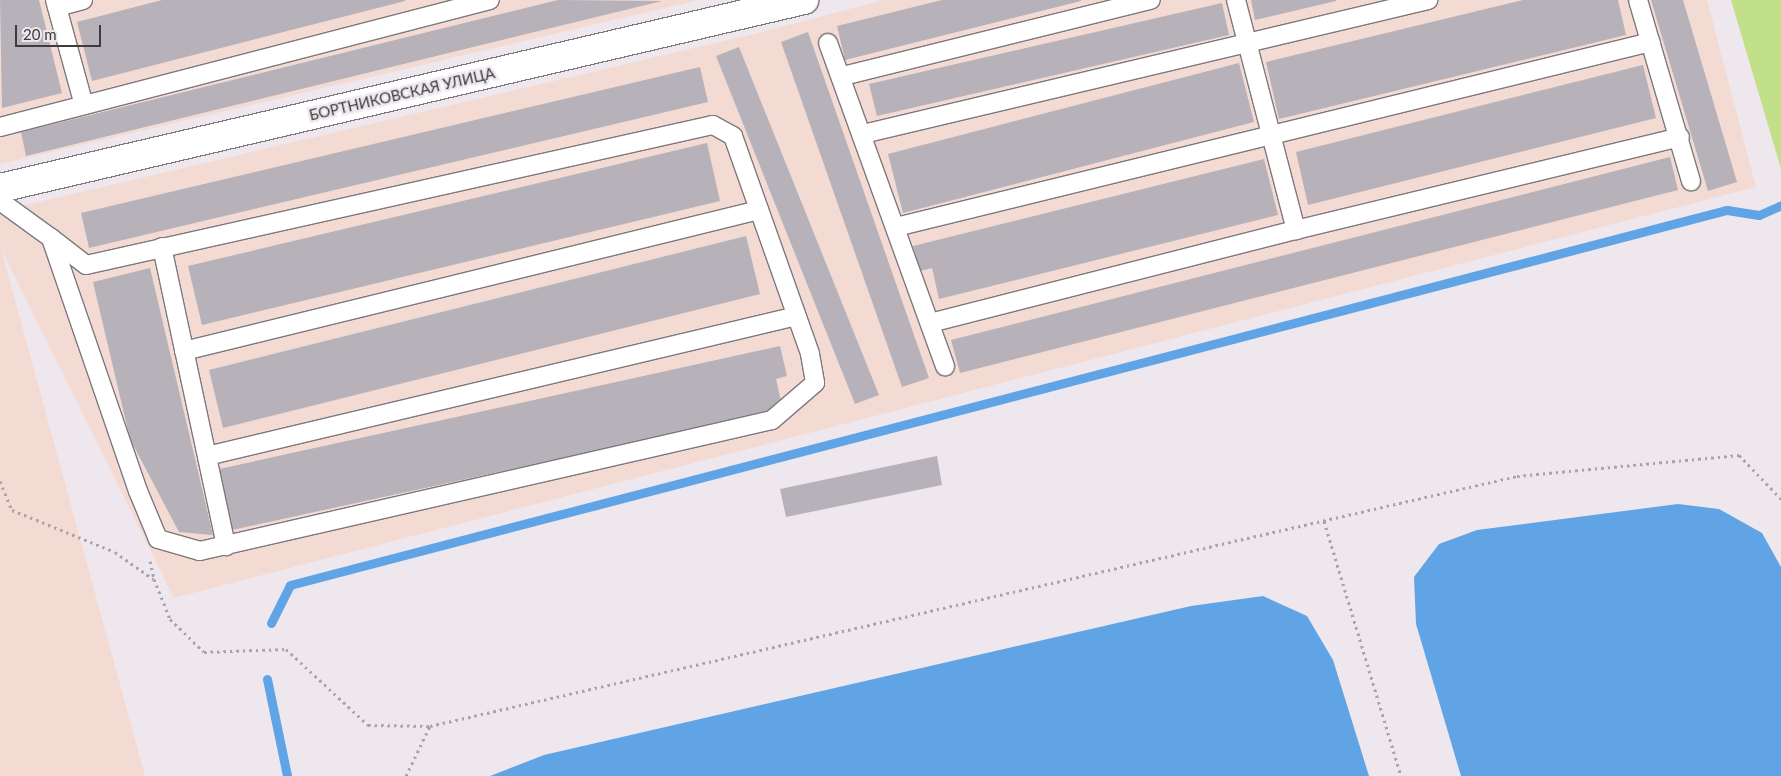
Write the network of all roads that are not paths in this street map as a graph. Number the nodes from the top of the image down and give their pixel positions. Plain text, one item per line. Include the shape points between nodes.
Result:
1 (83, 0) edge
2 (490, 0) edge
3 (1151, 0) edge
4 (1236, 0) edge
5 (1428, 0) edge
6 (1638, 0) edge
7 (795, 1) edge
8 (56, 3) edge
9 (1651, 42) junction
10 (828, 43) dead end
11 (1248, 44) junction
12 (843, 76) junction
13 (84, 105) junction
14 (0, 127) edge
15 (864, 134) junction
16 (1272, 136) junction
17 (1680, 137) junction
18 (1691, 180) dead end
19 (0, 188) edge
20 (0, 201) edge
21 (759, 210) junction
22 (896, 227) junction
23 (1296, 230) junction
24 (51, 238) junction
25 (162, 248) junction
26 (797, 316) junction
27 (930, 323) junction
28 (184, 352) junction
29 (945, 366) dead end
30 (207, 456) junction
31 (226, 546) junction

1 - 8 lane
2 - 13 lane
3 - 12 lane
4 - 11 lane
5 - 11 lane
6 - 9 lane
7 - 19 street, БОРТНИКОВСКАЯ УЛИЦА
8 - 13 lane
9 - 16 lane
9 - 17 lane
10 - 12 lane
11 - 15 lane
11 - 16 lane
12 - 15 lane
13 - 14 lane
15 - 22 lane
16 - 22 lane
16 - 23 lane
17 - 18 lane
17 - 23 lane
20 - 24 lane
21 - 25 lane via 733,136 713,125
21 - 26 lane
21 - 28 lane
22 - 27 lane
23 - 27 lane
24 - 25 lane via 86,264
24 - 31 lane via 138,491 158,539 200,551
25 - 28 lane
26 - 30 lane
26 - 31 lane via 810,354 815,384 772,420
27 - 29 lane
28 - 30 lane
30 - 31 lane

